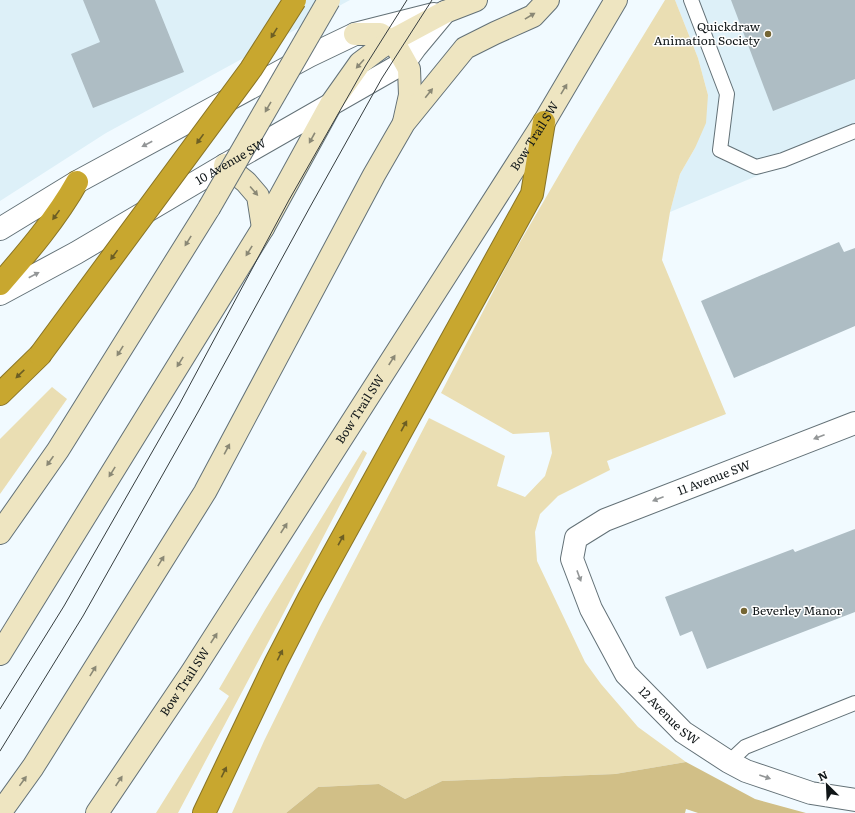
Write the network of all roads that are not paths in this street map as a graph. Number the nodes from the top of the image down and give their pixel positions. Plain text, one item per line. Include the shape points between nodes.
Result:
1 (295, 0) edge
2 (329, 0) edge
3 (476, 0) edge
4 (548, 0) edge
5 (616, 0) edge
6 (691, 0) edge
7 (445, 12) junction
8 (354, 34) junction
9 (391, 41) junction
10 (405, 62) junction
11 (331, 104) junction
12 (544, 122) junction
13 (404, 123) junction
14 (855, 131) edge
15 (225, 165) junction
16 (76, 182) junction
17 (263, 228) junction
18 (0, 229) edge
19 (0, 284) edge
20 (0, 294) edge
21 (0, 394) edge
22 (855, 423) edge
23 (0, 532) edge
24 (576, 538) joint
25 (0, 654) edge
26 (855, 703) edge
27 (729, 762) junction
28 (855, 800) edge
29 (0, 813) edge
30 (97, 813) edge
31 (204, 813) edge

1 -> 21 highway, bridge via 251,69 40,355
2 -> 23 main road, bridge via 209,208 58,450
3 - 7 main road, 10 Avenue SW
13 -> 4 main road via 466,48 533,16
12 -> 5 main road, Bow Trail SW
6 - 14 lane via 727,94 720,150 756,167 783,160
7 - 8 street, 10 Avenue SW
7 - 9 main road
7 - 10 street, 10 Avenue SW
8 - 9 main road via 380,34
8 -> 16 street, 10 Avenue SW via 308,56
9 - 10 main road via 396,44
9 -> 11 main road via 360,63
10 - 11 street, 10 Avenue SW
10 - 13 main road via 409,69 410,95
11 - 15 street, 10 Avenue SW
11 -> 17 main road
30 -> 12 main road, Bow Trail SW via 192,672
31 -> 12 highway via 309,598 532,194
29 -> 13 main road via 33,767 205,492 374,174
15 -> 17 main road via 258,196
20 -> 15 street, 10 Avenue SW via 76,253
16 - 18 street, 10 Avenue SW
16 -> 19 highway via 68,198
17 -> 25 main road
22 -> 24 street, 11 Avenue SW via 605,520
24 -> 27 street, 12 Avenue SW via 572,559 591,610 626,674 683,732
26 - 27 lane via 745,747
27 -> 28 street, 12 Avenue SW via 746,771 811,793

